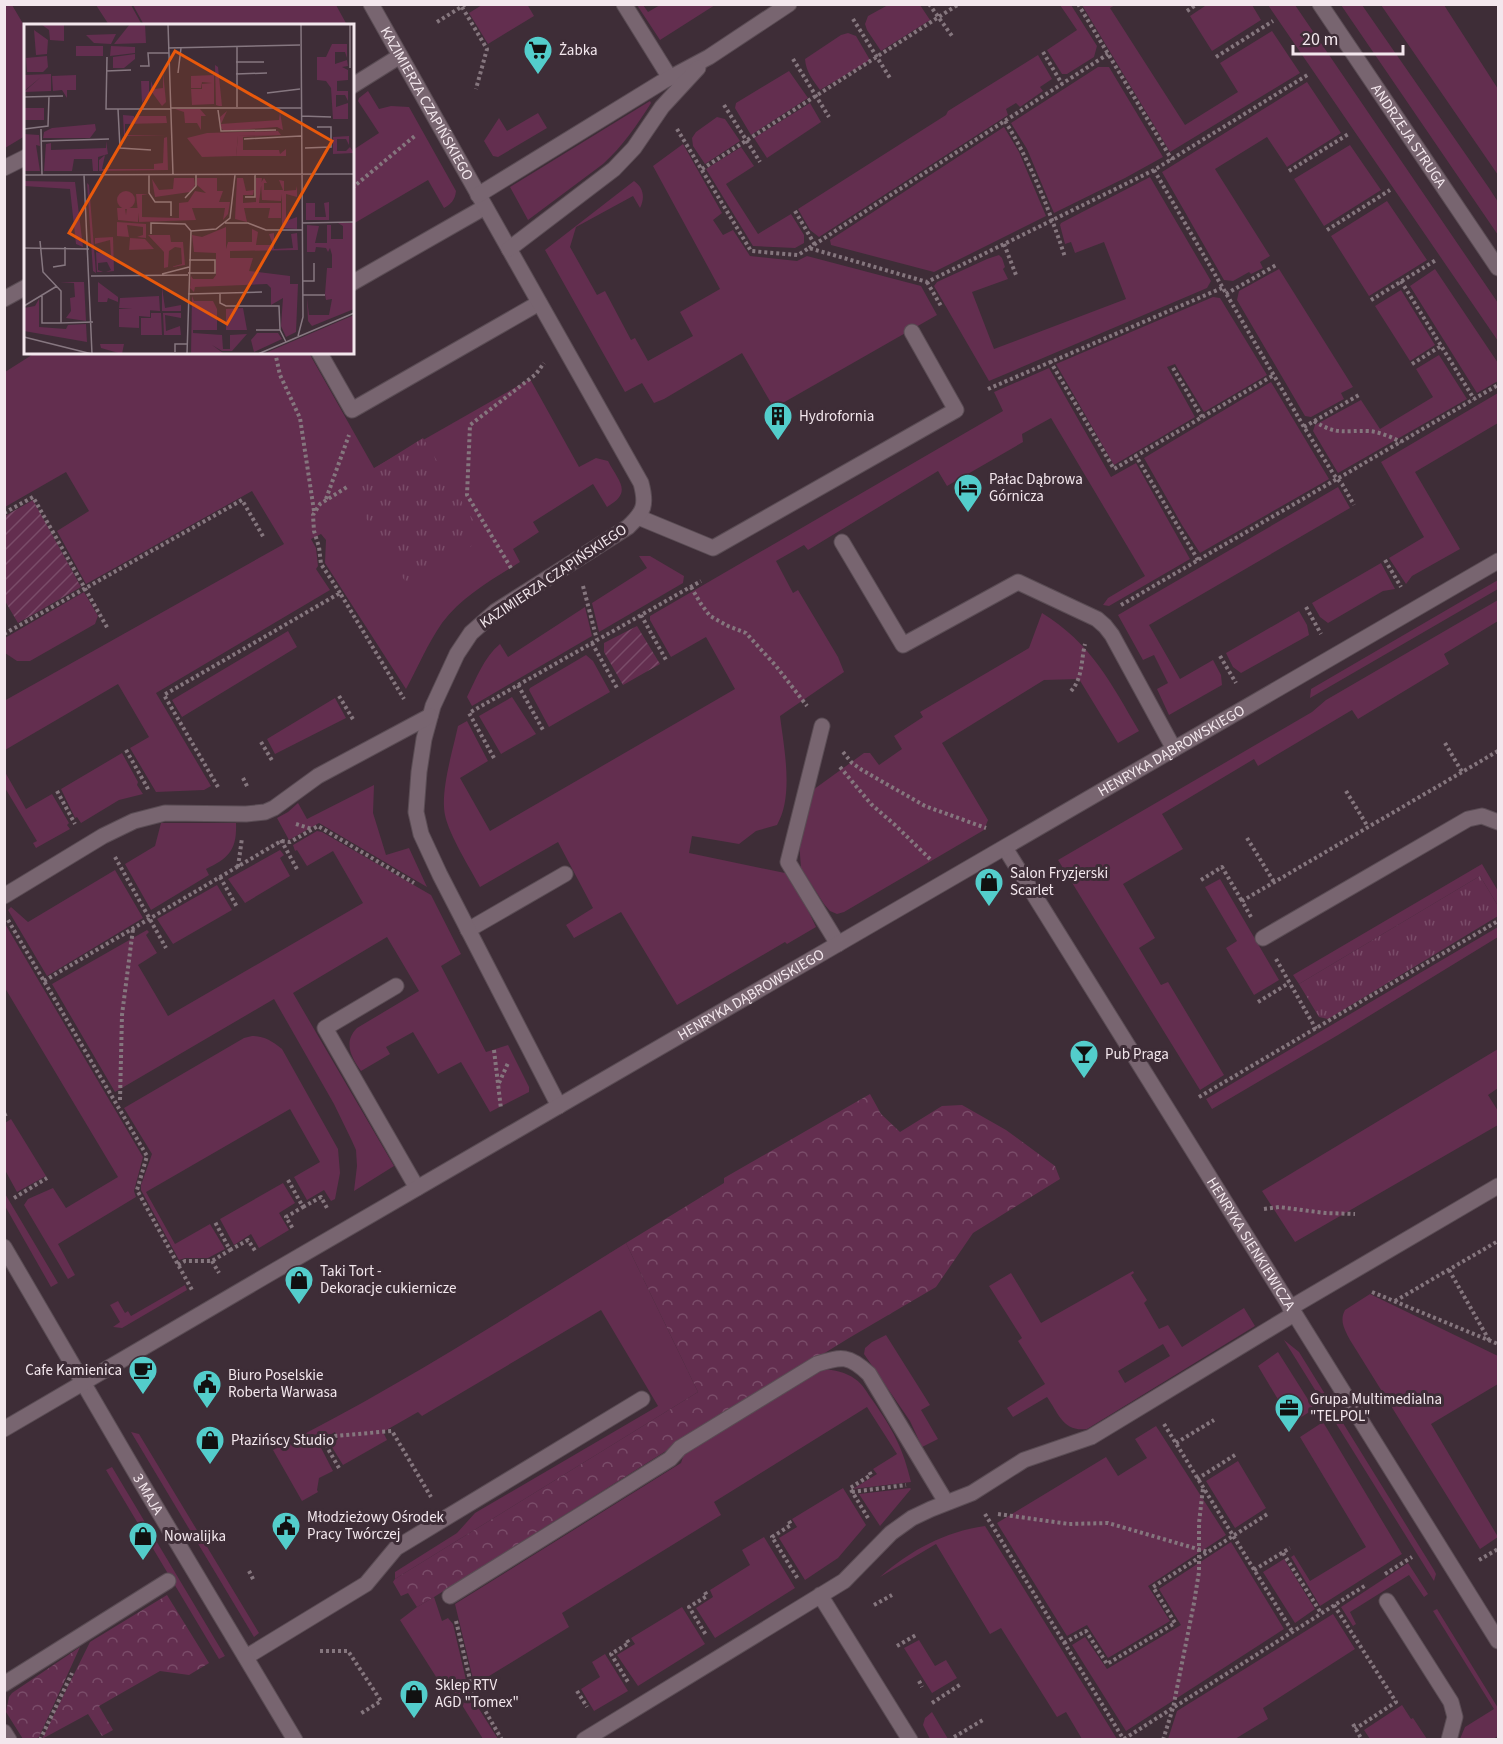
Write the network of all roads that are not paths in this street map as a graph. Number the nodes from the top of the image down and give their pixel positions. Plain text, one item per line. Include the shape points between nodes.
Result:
1 (371, 4) edge
2 (624, 4) edge
3 (789, 4) edge
4 (1320, 4) edge
5 (400, 56) junction
6 (709, 57) junction
7 (670, 78) junction
8 (354, 85) edge
9 (24, 158) edge
10 (4, 168) edge
11 (482, 201) junction
12 (509, 249) junction
13 (1498, 267) edge
14 (354, 283) edge
15 (24, 288) edge
16 (4, 299) edge
17 (539, 303) junction
18 (912, 332) dead end
19 (320, 354) edge
20 (638, 517) junction
21 (842, 542) dead end
22 (1498, 561) edge
23 (430, 716) junction
24 (822, 726) road end
25 (1174, 748) junction
26 (1498, 822) edge
27 (1005, 848) junction
28 (565, 874) dead end
29 (4, 896) edge
30 (468, 930) junction
31 (1263, 938) road end
32 (838, 944) junction
33 (396, 986) dead end
34 (559, 1106) junction
35 (1498, 1186) edge
36 (417, 1188) junction
37 (4, 1247) edge
38 (1292, 1311) junction
39 (84, 1383) junction
40 (642, 1399) dead end
41 (4, 1430) edge
42 (946, 1502) junction
43 (168, 1581) dead end
44 (820, 1595) junction
45 (450, 1596) road end
46 (1388, 1601) dead end
47 (1498, 1641) edge
48 (246, 1657) junction
49 (4, 1684) edge
50 (4, 1732) edge
51 (9, 1740) edge
52 (295, 1740) edge
53 (584, 1740) edge
54 (910, 1740) edge
55 (1449, 1740) edge

1 - 5 street, KAZIMIERZA CZAPIŃSKIEGO
2 - 7 street
3 - 6 street
4 - 13 street, ANDRZEJA STRUGA
5 - 8 street
5 - 11 street, KAZIMIERZA CZAPIŃSKIEGO
6 - 7 street
6 - 12 street via 662,107 614,169
7 - 11 street
9 - 10 street
11 - 12 street, KAZIMIERZA CZAPIŃSKIEGO
11 - 14 street
12 - 17 street, KAZIMIERZA CZAPIŃSKIEGO
15 - 16 street
17 - 19 street via 352,410
17 - 20 street, KAZIMIERZA CZAPIŃSKIEGO via 641,483 645,505
18 - 20 street via 956,410 713,548
20 - 23 street, KAZIMIERZA CZAPIŃSKIEGO via 496,611 471,633 457,654
21 - 25 street via 903,645 1018,582 1097,619 1112,634
22 - 25 street, HENRYKA DĄBROWSKIEGO
23 - 29 street via 318,776 265,812 165,813 134,821
23 - 30 street, KAZIMIERZA CZAPIŃSKIEGO via 419,772 418,824
24 - 32 street via 788,862
25 - 27 street, HENRYKA DĄBROWSKIEGO
26 - 31 street via 1482,816 1467,819
27 - 32 street, HENRYKA DĄBROWSKIEGO
27 - 38 street, HENRYKA SIENKIEWICZA
28 - 30 street
30 - 34 street, KAZIMIERZA CZAPIŃSKIEGO
32 - 34 street, HENRYKA DĄBROWSKIEGO
33 - 36 street via 325,1028
34 - 36 street, HENRYKA DĄBROWSKIEGO
35 - 38 street
36 - 39 street, HENRYKA DĄBROWSKIEGO
37 - 39 street, 3 MAJA
38 - 42 street via 1091,1437 1024,1460 972,1493
38 - 47 street, HENRYKA SIENKIEWICZA
39 - 41 street, HENRYKA DĄBROWSKIEGO
39 - 48 street, 3 MAJA
40 - 48 street via 396,1548 366,1584
42 - 44 street via 891,1533 844,1581
42 - 45 street via 868,1374 855,1361 837,1357 817,1364 680,1448 670,1459
43 - 49 street
44 - 53 street
44 - 54 street
46 - 55 street via 1451,1702 1455,1717
48 - 52 street, 3 MAJA
50 - 51 street

